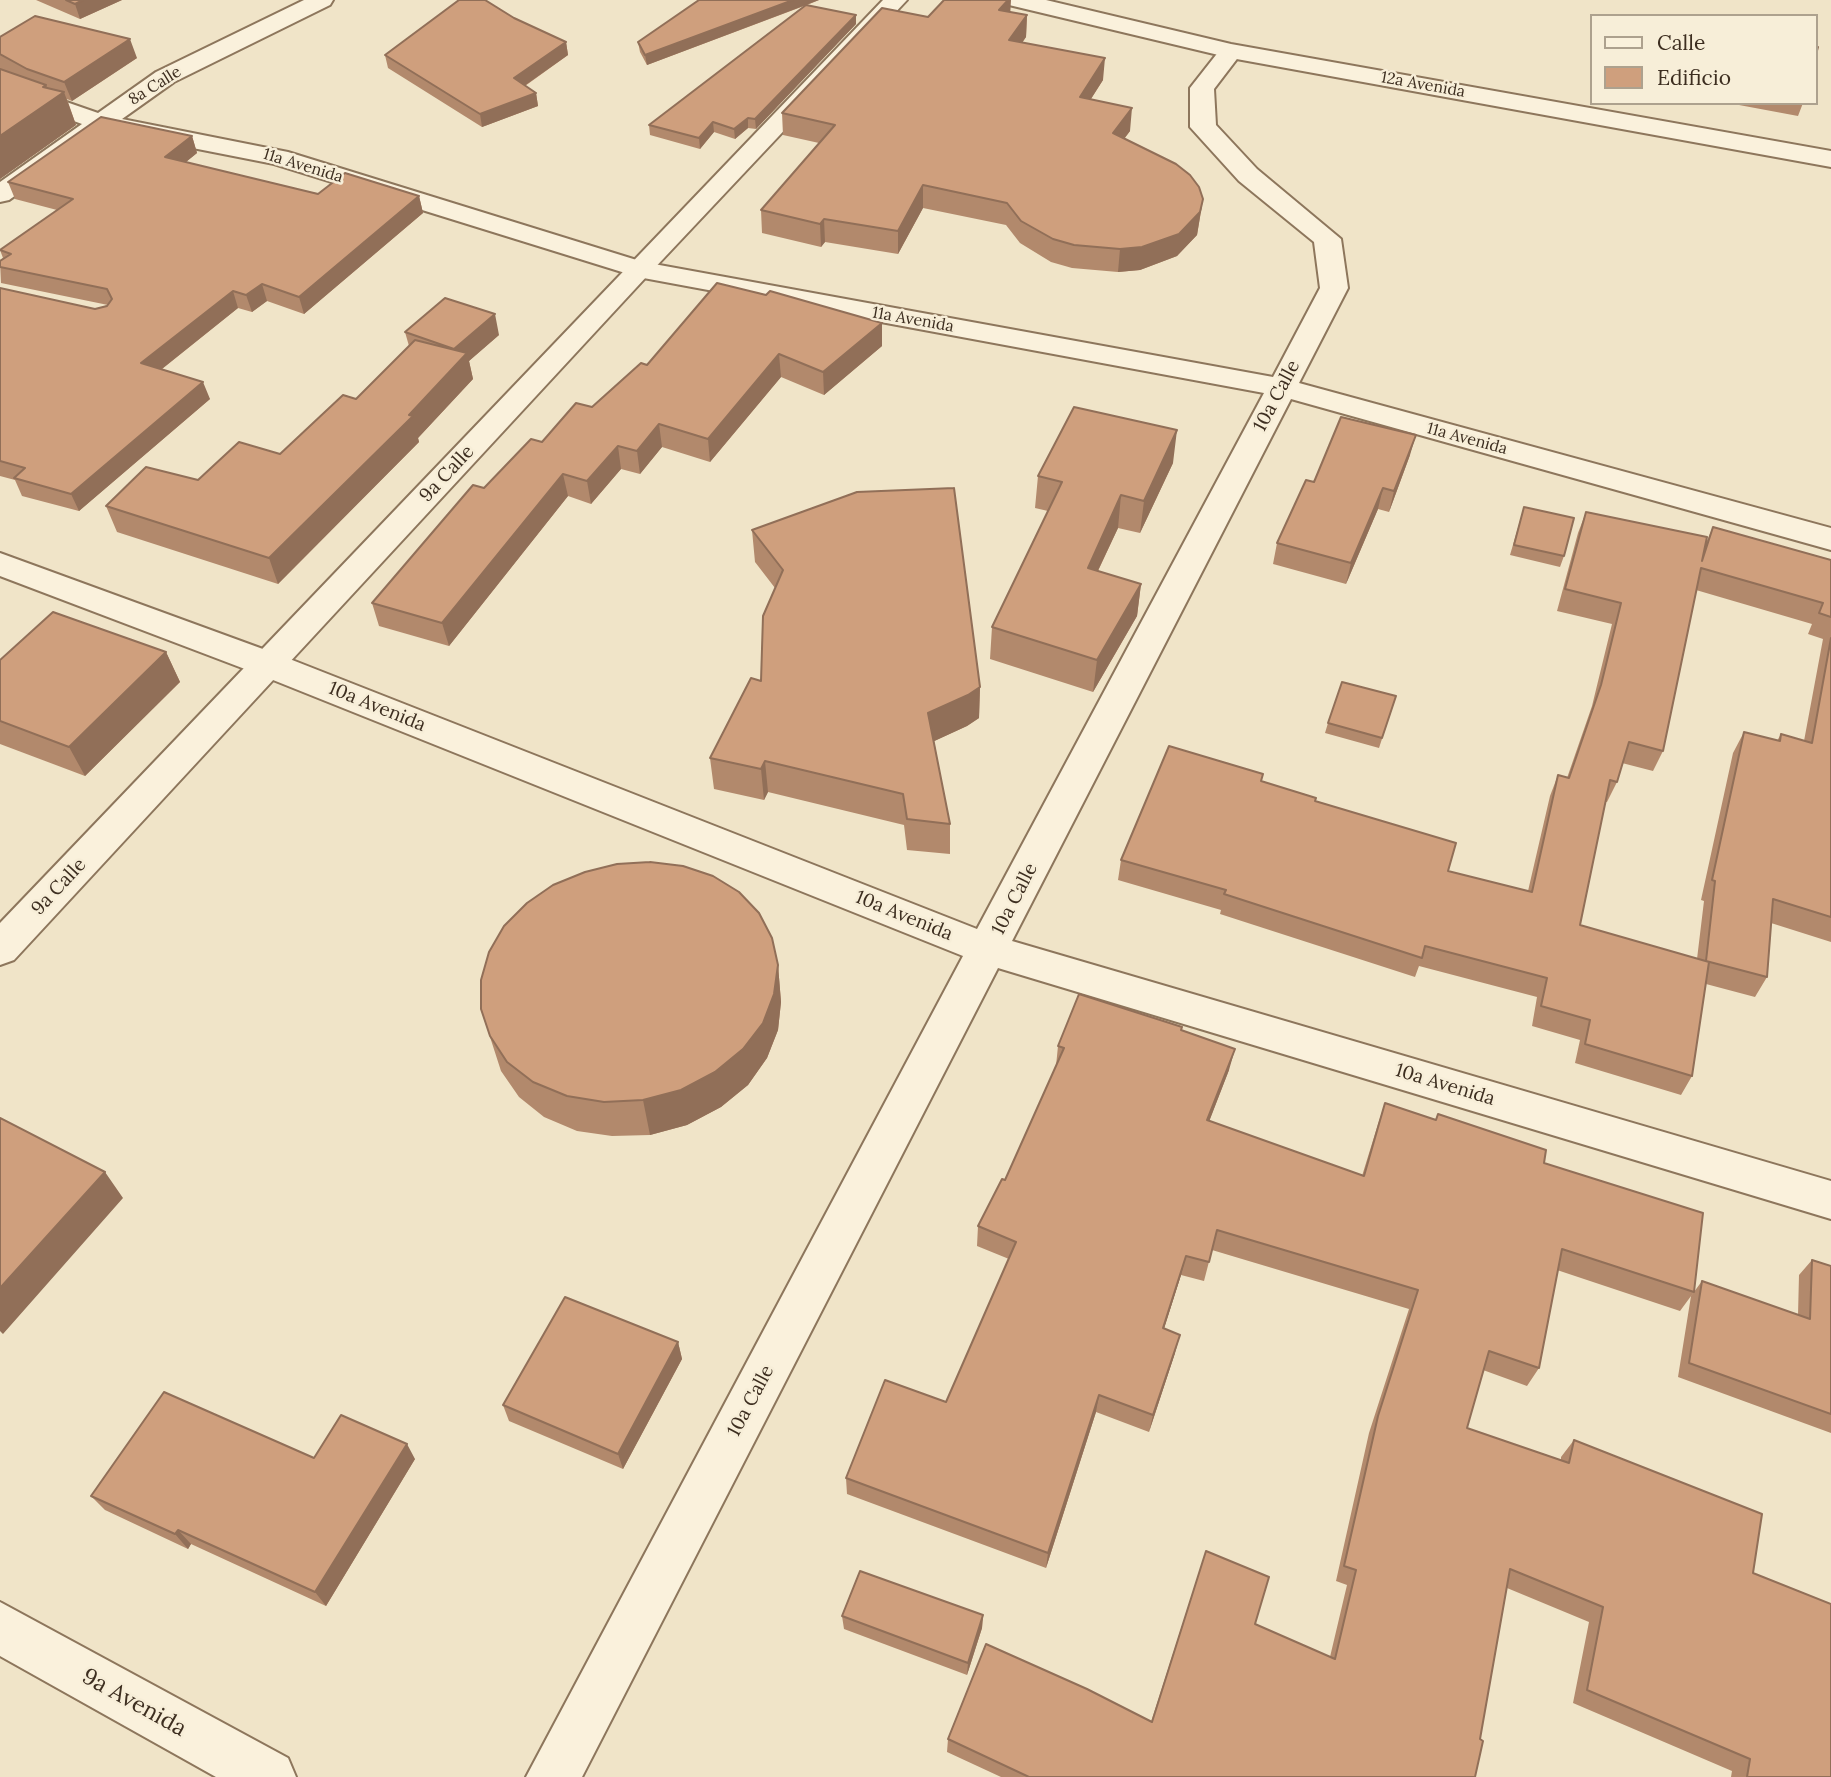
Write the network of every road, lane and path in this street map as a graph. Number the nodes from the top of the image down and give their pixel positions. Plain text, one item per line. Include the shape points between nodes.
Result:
1 (322, 0) edge
2 (896, 0) edge
3 (1017, 0) edge
4 (1231, 51) junction
5 (0, 86) edge
6 (100, 122) junction
7 (1831, 159) edge
8 (0, 194) edge
9 (638, 269) junction
10 (1282, 387) junction
11 (1831, 540) edge
12 (0, 564) edge
13 (270, 664) junction
14 (0, 950) edge
15 (989, 950) junction
16 (1831, 1200) edge
17 (0, 1628) edge
18 (269, 1777) edge
19 (553, 1777) edge

1 - 6 street, 8a Calle via 165,77
2 - 9 street, 9a Calle
3 - 4 street, 12a Avenida
4 - 7 street, 12a Avenida
4 - 10 street, 10a Calle via 1202,88 1203,127 1248,175 1327,239 1329,251 1334,288
5 - 6 street, 11a Avenida
6 - 8 street, 8a Calle
6 - 9 street, 11a Avenida via 279,157
9 - 10 street, 11a Avenida
9 - 13 street, 9a Calle
10 - 11 street, 11a Avenida
10 - 15 street, 10a Calle
12 - 13 street, 10a Avenida
13 - 14 street, 9a Calle
13 - 15 street, 10a Avenida
15 - 16 street, 10a Avenida
15 - 19 street, 10a Calle
17 - 18 street, 9a Avenida

